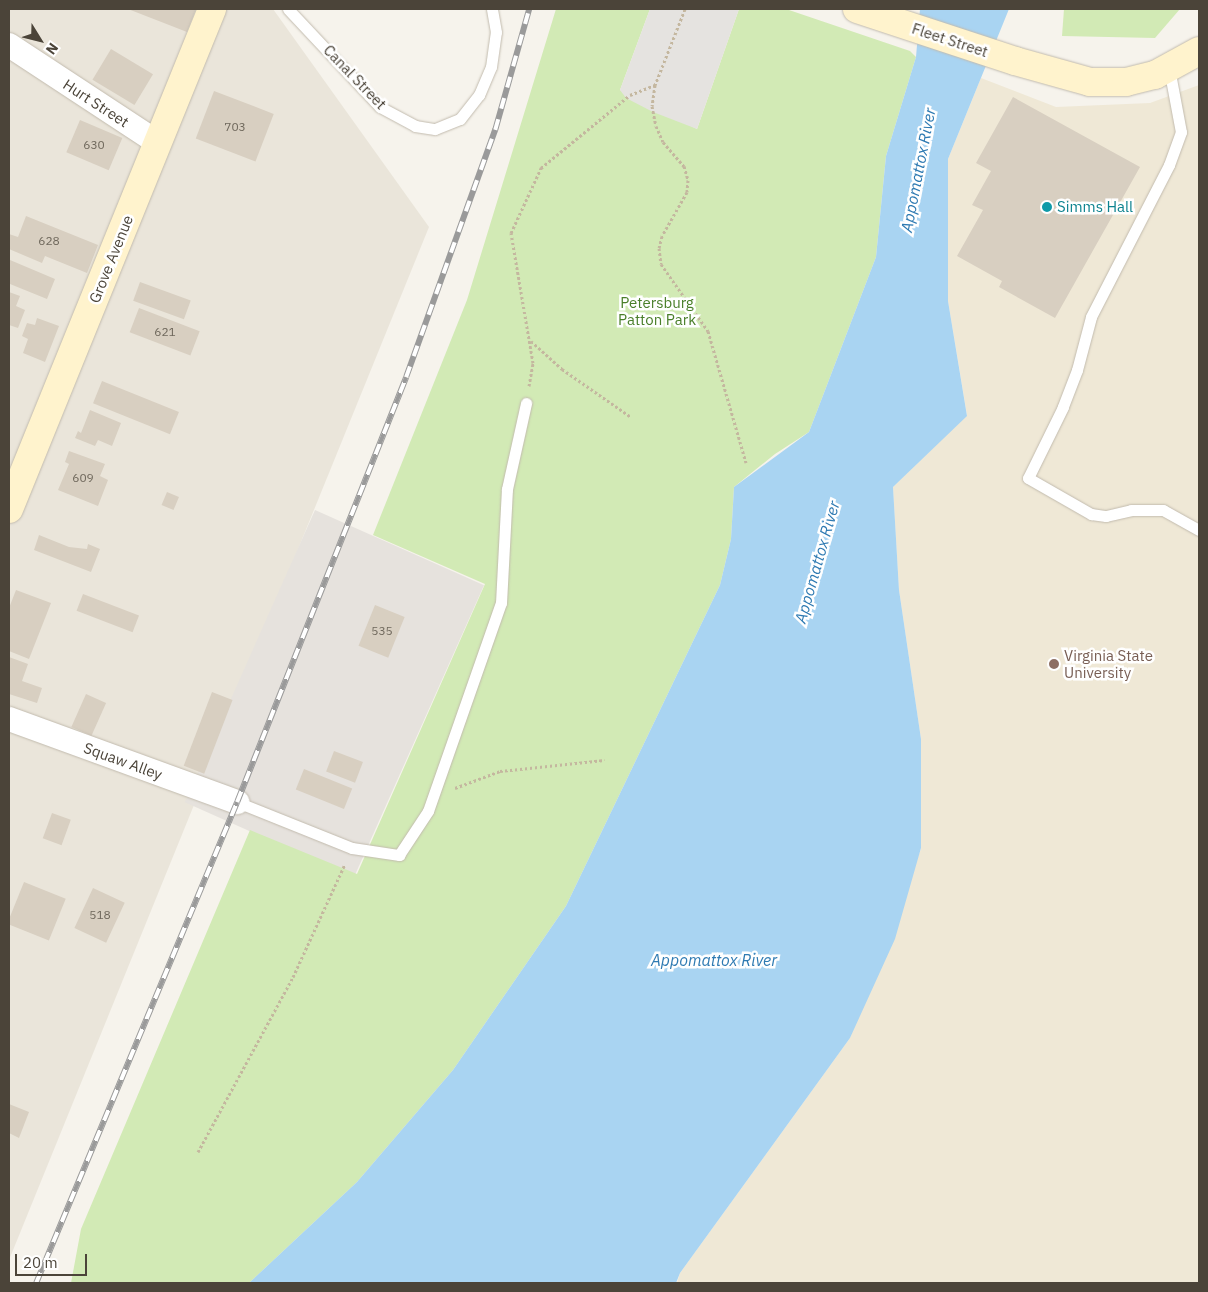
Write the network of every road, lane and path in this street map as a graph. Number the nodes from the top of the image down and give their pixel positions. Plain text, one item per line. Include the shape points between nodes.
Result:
1 (212, 9) edge
2 (288, 9) edge
3 (492, 9) edge
4 (686, 9) edge
5 (857, 9) edge
6 (9, 45) edge
7 (1199, 51) edge
8 (1169, 68) junction
9 (655, 85) junction
10 (158, 143) junction
11 (530, 341) junction
12 (526, 403) joint
13 (631, 417) dead end
14 (746, 463) dead end
15 (9, 509) edge
16 (1199, 530) edge
17 (9, 720) edge
18 (604, 760) dead end
19 (433, 796) junction
20 (237, 802) joint
21 (352, 848) junction
22 (198, 1152) dead end

1 - 10 main road, Grove Avenue
2 - 3 lane, Canal Street via 380,107 415,126 435,129 460,119 478,95 491,67 496,32
4 - 9 path
5 - 8 main road, Fleet Street via 1090,82 1126,82
6 - 10 street, Hurt Street
7 - 8 main road, Fleet Street
8 - 16 lane via 1182,132 1170,165 1091,317 1063,407 1028,478 1091,514 1106,516 1131,510 1163,510
9 - 11 path via 630,95 541,168 511,233
9 - 14 path via 652,106 656,126 663,142 684,166 688,180 687,192 662,236 659,248 661,264 708,331
10 - 15 main road, Grove Avenue
11 - 12 path via 533,363
11 - 13 path via 562,369
12 - 19 lane via 507,489 501,603
17 - 20 street, Squaw Alley
18 - 19 path via 500,771
19 - 21 lane via 428,811 399,854
20 - 21 lane
21 - 22 path via 292,977

